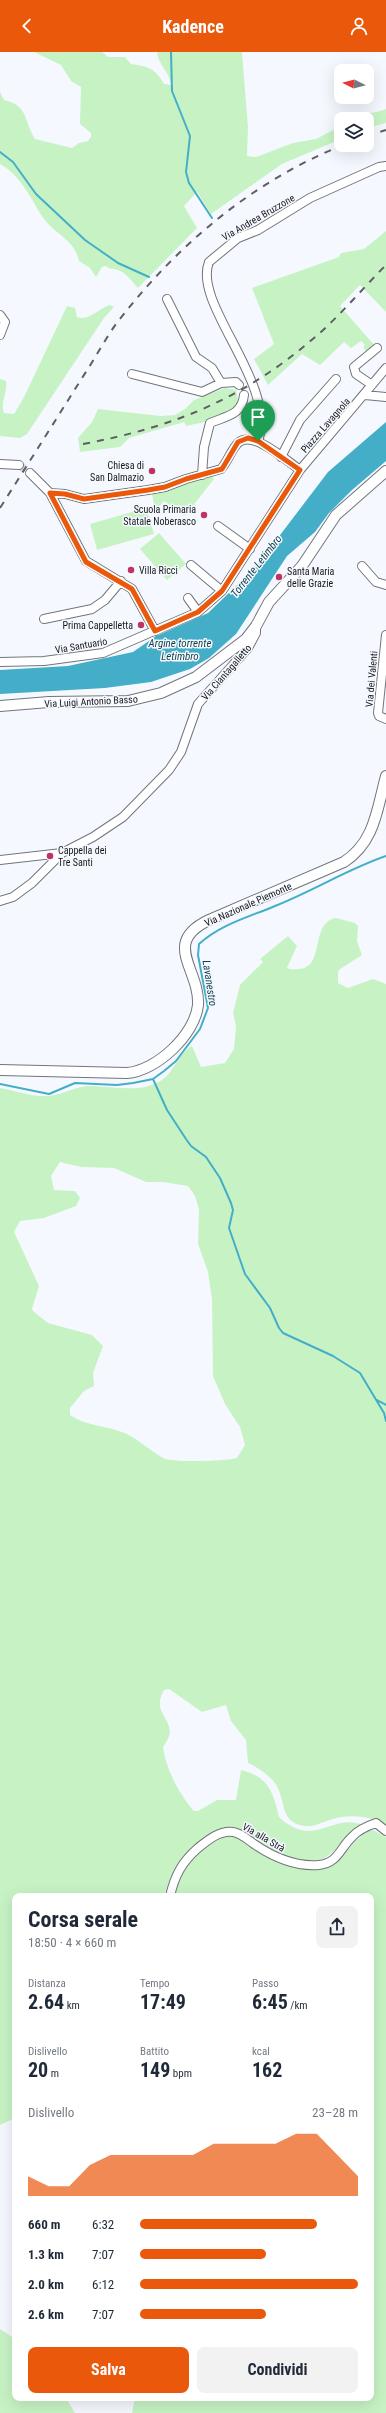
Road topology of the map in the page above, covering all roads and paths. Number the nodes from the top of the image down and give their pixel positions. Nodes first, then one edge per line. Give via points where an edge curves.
1 (386, 166) edge
2 (167, 299) dead end
3 (0, 315) edge
4 (0, 335) edge
5 (377, 348) dead end
6 (386, 368) edge
7 (132, 374) dead end
8 (336, 379) dead end
9 (221, 383) junction
10 (239, 385) dead end
11 (372, 385) junction
12 (244, 395) dead end
13 (365, 395) junction
14 (386, 397) edge
15 (258, 441) junction
16 (281, 457) junction
17 (0, 464) edge
18 (19, 465) tunnel mouth
19 (300, 470) junction
20 (386, 471) edge
21 (30, 473) tunnel mouth
22 (202, 475) junction
23 (50, 493) junction
24 (218, 526) dead end
25 (250, 549) junction
26 (191, 565) dead end
27 (362, 566) dead end
28 (121, 581) junction
29 (386, 585) edge
30 (222, 591) junction
31 (188, 598) dead end
32 (198, 612) junction
33 (44, 619) dead end
34 (256, 626) junction
35 (155, 631) junction
36 (386, 635) edge
37 (0, 662) edge
38 (0, 706) edge
39 (386, 719) edge
40 (386, 776) edge
41 (62, 853) junction
42 (0, 860) edge
43 (0, 901) edge
44 (0, 1070) edge
45 (386, 1831) edge
46 (171, 1893) edge

1 - 15 street, Via Andrea Bruzzone via 310,198 258,230 238,238 209,262 206,279 212,299 245,365 260,413 262,423
2 - 9 street via 196,357 212,368
3 - 4 street via 5,322
5 - 11 street via 354,367 356,374
6 - 11 street, Piazza Lavagnola
7 - 9 street via 202,392
8 - 16 street via 300,420
9 - 10 street via 236,382
11 - 13 street, Piazza Lavagnola
12 - 22 street via 238,411 210,423 204,447
13 - 14 street
13 - 19 street, Piazza Lavagnola
15 - 16 street
15 - 22 street via 248,438 238,442 222,469
16 - 19 street
17 - 18 street
19 - 25 street, Via Santuario
20 - 34 main road, Via Ciantagalletto via 336,515 302,566 269,602
21 - 23 street
22 - 23 street via 165,487 84,499
23 - 28 street via 86,562
24 - 25 street
25 - 30 street, Via Santuario
26 - 30 street
27 - 29 street via 376,582
28 - 33 street via 105,600 92,609
28 - 35 street via 132,589
30 - 32 street, Via Santuario
31 - 32 street
32 - 35 street, Via Santuario
34 - 38 main road, Via Luigi Antonio Basso via 246,639 216,662 180,686 161,693 128,701 49,702
34 - 41 street, Via Ciantagalletto via 256,632 248,648 198,704 181,752 169,770 123,817
35 - 37 street, Via Santuario via 103,653 44,661
36 - 39 street, Via dei Valenti via 378,713
40 - 44 main road, Via Nazionale Piemonte via 365,844 355,854 344,862 203,923 188,934 185,953 198,1005 183,1036 164,1058 146,1069 127,1073
41 - 42 street
41 - 43 street, Via Ciantagalletto via 28,886 13,897
45 - 46 street, Via alla Strà via 376,1823 366,1827 352,1836 341,1852 329,1863 315,1865 288,1862 238,1833 221,1833 202,1845 181,1864

